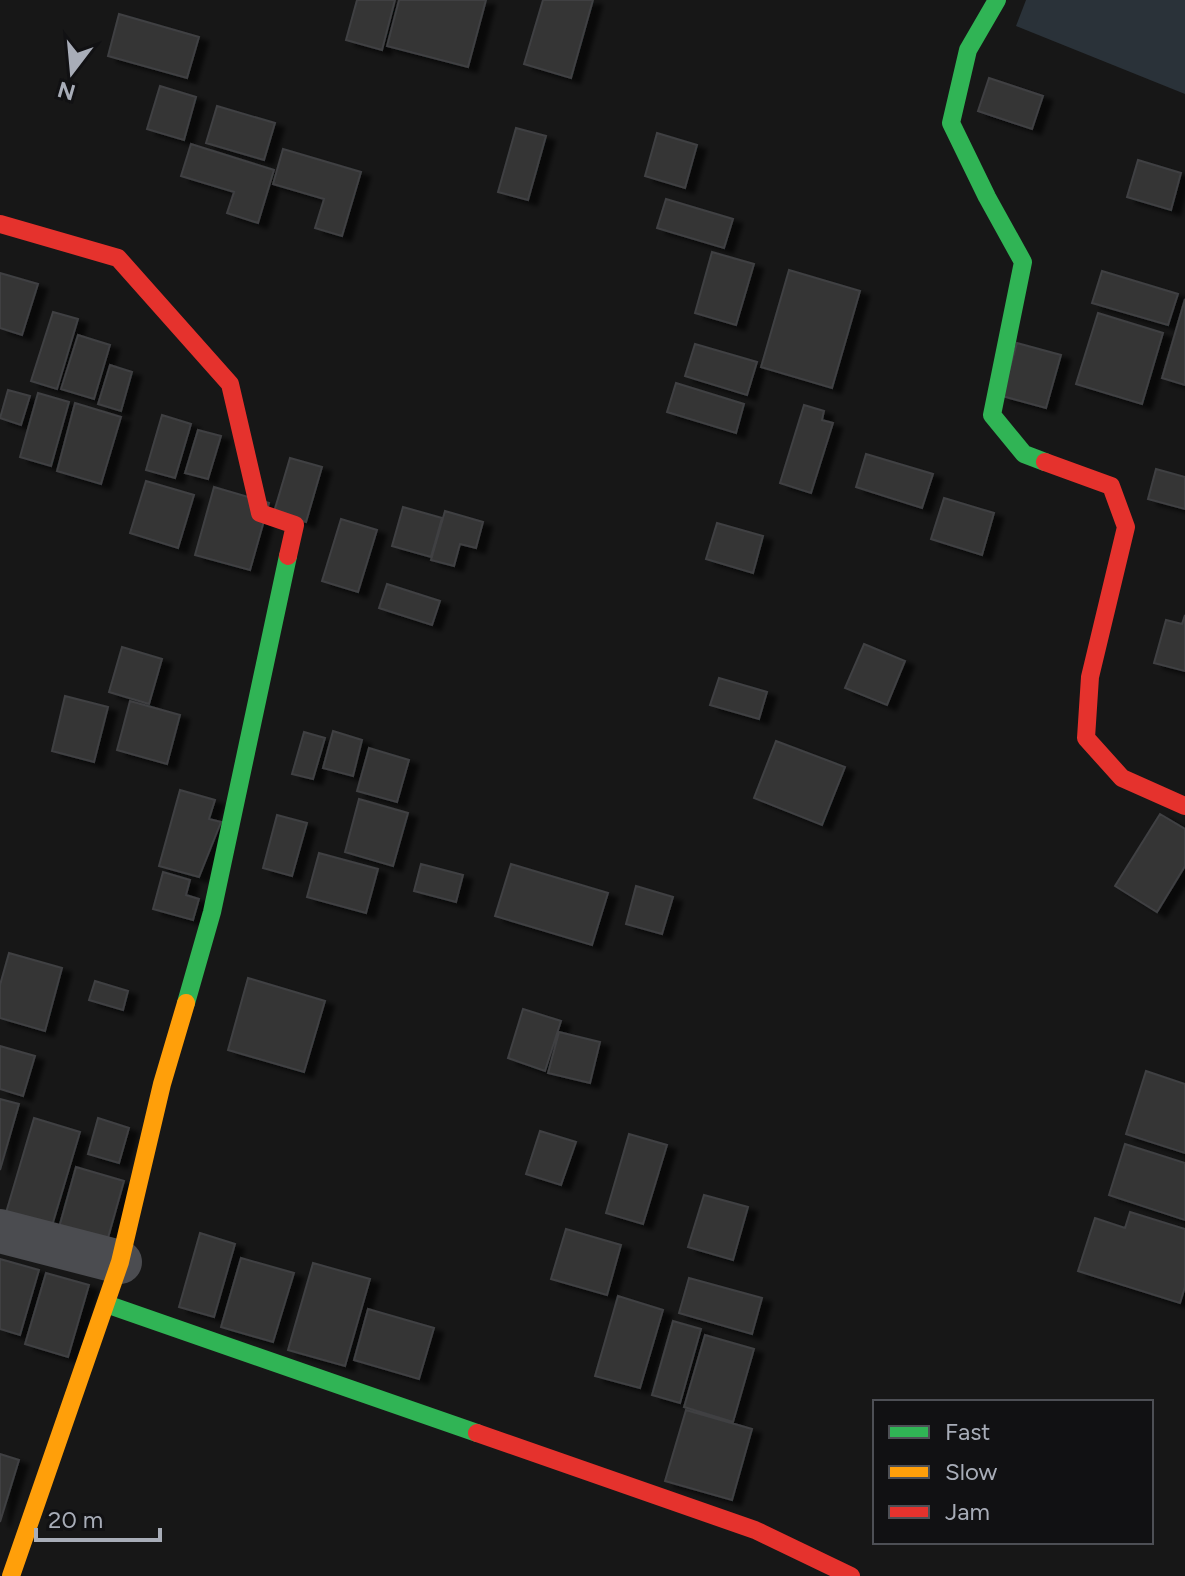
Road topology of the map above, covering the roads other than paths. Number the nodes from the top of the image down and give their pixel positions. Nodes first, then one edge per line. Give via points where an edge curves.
1 (997, 0) edge
2 (0, 224) edge
3 (1185, 806) edge
4 (0, 1231) edge
5 (120, 1262) junction
6 (106, 1304) junction
7 (11, 1576) edge
8 (851, 1576) edge

1 - 3 street via 968,50 951,123 1023,262 992,415 1024,454 1111,486 1126,527 1090,677 1086,738 1122,778
2 - 5 street via 118,258 230,384 260,513 295,525 212,912 162,1084
4 - 5 street
5 - 6 street
6 - 7 street
6 - 8 street via 755,1530

